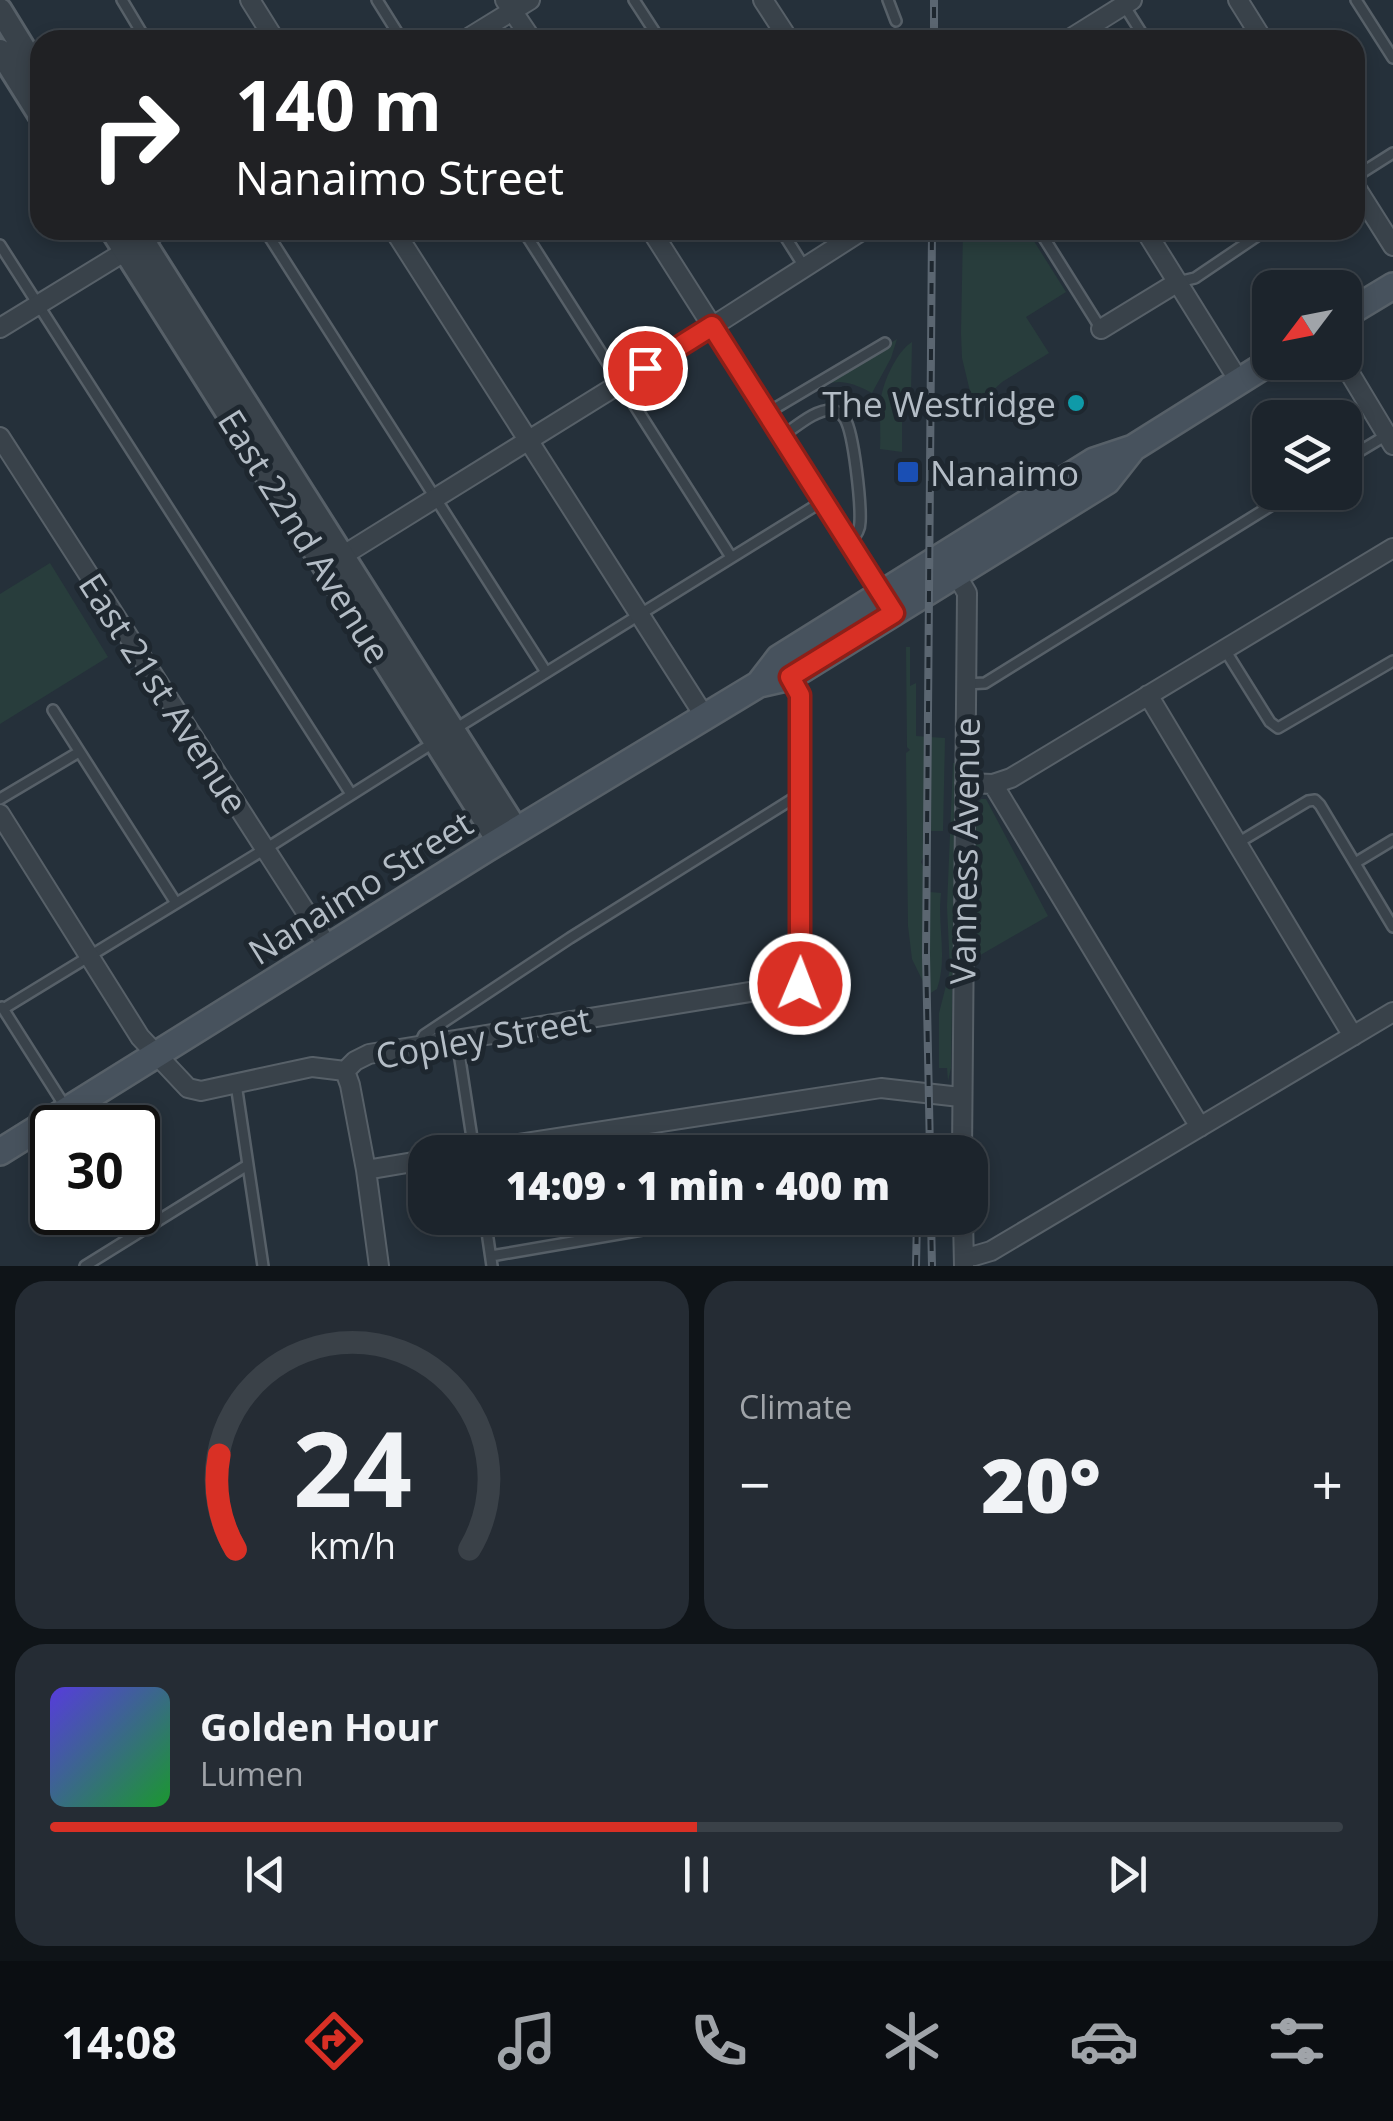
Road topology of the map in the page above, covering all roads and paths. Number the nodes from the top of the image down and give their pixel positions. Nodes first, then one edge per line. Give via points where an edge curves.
1 (122, 0) edge
2 (250, 0) edge
3 (377, 0) edge
4 (530, 0) edge
5 (634, 0) edge
6 (763, 0) edge
7 (888, 0) edge
8 (1238, 0) edge
9 (1356, 0) edge
10 (1126, 2) edge
11 (508, 6) edge
12 (0, 10) edge
13 (896, 22) dead end
14 (140, 30) edge
15 (269, 30) edge
16 (396, 30) edge
17 (477, 30) edge
18 (525, 30) edge
19 (654, 30) edge
20 (782, 30) edge
21 (1083, 30) edge
22 (1141, 30) edge
23 (1258, 30) edge
24 (0, 52) edge
25 (1393, 58) edge
26 (30, 59) edge
27 (30, 99) edge
28 (1393, 153) edge
29 (1365, 170) edge
30 (1365, 202) edge
31 (138, 240) edge
32 (142, 240) edge
33 (271, 240) edge
34 (400, 240) edge
35 (529, 240) edge
36 (658, 240) edge
37 (787, 240) edge
38 (848, 240) edge
39 (1045, 240) edge
40 (1152, 240) edge
41 (1251, 240) edge
42 (0, 245) edge
43 (1393, 246) edge
44 (805, 268) junction
45 (1178, 282) junction
46 (1393, 286) edge
47 (38, 305) junction
48 (1362, 305) edge
49 (712, 326) junction
50 (0, 328) edge
51 (1101, 329) joint
52 (884, 342) dead end
53 (1252, 374) edge
54 (1355, 380) edge
55 (1239, 382) junction
56 (621, 384) junction
57 (768, 413) junction
58 (782, 436) junction
59 (0, 437) edge
60 (1391, 437) edge
61 (526, 441) junction
62 (1362, 452) edge
63 (435, 498) junction
64 (823, 500) junction
65 (1263, 510) edge
66 (850, 543) junction
67 (1393, 548) edge
68 (730, 557) junction
69 (333, 561) junction
70 (951, 565) junction
71 (888, 603) junction
72 (640, 616) junction
73 (1225, 650) junction
74 (1393, 661) edge
75 (546, 672) junction
76 (790, 677) junction
77 (759, 684) junction
78 (966, 684) junction
79 (1148, 695) junction
80 (53, 710) dead end
81 (705, 717) junction
82 (444, 736) junction
83 (79, 752) junction
84 (965, 783) junction
85 (992, 784) junction
86 (351, 794) junction
87 (801, 797) junction
88 (0, 799) edge
89 (0, 814) edge
90 (508, 836) junction
91 (1393, 840) edge
92 (1236, 844) junction
93 (264, 849) junction
94 (1355, 863) junction
95 (176, 902) junction
96 (1393, 927) edge
97 (329, 948) junction
98 (90, 954) junction
99 (830, 978) dead end
100 (800, 984) junction
101 (2, 1006) edge
102 (1393, 1012) edge
103 (1353, 1036) junction
104 (457, 1040) junction
105 (417, 1047) junction
106 (157, 1054) junction
107 (345, 1071) junction
108 (236, 1084) junction
109 (960, 1098) junction
110 (65, 1105) edge
111 (76, 1105) edge
112 (1200, 1127) junction
113 (30, 1133) edge
114 (471, 1135) edge
115 (582, 1135) edge
116 (961, 1135) edge
117 (0, 1152) edge
118 (408, 1163) edge
119 (246, 1166) junction
120 (366, 1170) junction
121 (487, 1235) edge
122 (625, 1235) edge
123 (963, 1235) edge
124 (492, 1261) edge
125 (964, 1261) edge
126 (85, 1266) edge
127 (263, 1266) edge
128 (380, 1266) edge

1 - 14 lane
2 - 15 street
3 - 16 lane
4 - 11 street
5 - 19 lane
6 - 20 street
7 - 13 lane
8 - 23 street
9 - 25 lane
10 - 21 street
10 - 22 lane
11 - 17 street
11 - 18 street
12 - 26 street
24 - 27 street
28 - 29 lane
30 - 43 street
31 - 47 street
32 - 69 street, East 22nd Avenue
33 - 63 lane
34 - 61 street
35 - 56 lane
36 - 49 street
37 - 44 lane
38 - 44 street
39 - 51 lane
40 - 45 street
41 - 45 lane via 1190,281
42 - 47 lane
44 - 49 street
45 - 51 street
45 - 55 street
46 - 48 main road
47 - 50 street
47 - 86 lane
49 - 56 street
49 - 57 street
52 - 57 lane
53 - 55 main road, Nanaimo Street
54 - 60 street
55 - 70 main road, Nanaimo Street via 1133,448 1094,461
56 - 61 street
56 - 68 lane
57 - 58 street
58 - 64 street
58 - 66 lane via 830,410 845,419 861,524
59 - 93 street, East 21st Avenue
60 - 62 lane
61 - 63 street
61 - 72 street
63 - 69 street
63 - 75 lane
64 - 66 street
64 - 68 lane
65 - 78 lane via 984,683
66 - 71 street
67 - 73 street
68 - 72 lane
69 - 82 street, East 22nd Avenue
70 - 71 main road, Nanaimo Street
70 - 78 street, Vanness Avenue via 967,592
71 - 76 main road, Nanaimo Street
71 - 77 main road, Nanaimo Street via 779,658
72 - 75 lane
72 - 81 street
73 - 74 lane via 1278,728
73 - 79 street
75 - 82 lane
76 - 77 main road, Nanaimo Street
76 - 87 street via 800,695
77 - 81 main road, Nanaimo Street
78 - 84 street, Vanness Avenue
79 - 85 street
79 - 92 street
80 - 83 lane
81 - 90 main road, Nanaimo Street
82 - 86 lane
82 - 90 street, East 22nd Avenue
83 - 88 lane
83 - 95 lane
84 - 85 street
84 - 109 street, Vanness Avenue
85 - 112 street
86 - 93 lane
87 - 100 street
87 - 105 lane via 570,938 424,1035
89 - 98 street
90 - 97 main road, Nanaimo Street
91 - 94 lane
92 - 94 lane via 1315,800
92 - 103 street
93 - 95 lane
93 - 97 street, East 21st Avenue
94 - 96 lane
95 - 98 lane
97 - 106 main road, Nanaimo Street
98 - 101 lane
98 - 106 street
99 - 100 street, Copley Street
100 - 104 street, Copley Street
101 - 110 lane
102 - 103 street
103 - 112 street
104 - 105 street, Copley Street
104 - 114 lane
105 - 107 street, Copley Street via 369,1054
106 - 108 street, Copley Street via 194,1090
106 - 111 main road, Nanaimo Street
107 - 108 street, Copley Street via 312,1066
107 - 120 street
108 - 119 lane
109 - 115 street via 881,1088
109 - 116 street, Vanness Avenue
112 - 125 street
113 - 117 main road, Nanaimo Street
118 - 120 street
119 - 126 lane
119 - 127 lane
120 - 128 street
121 - 124 lane
122 - 124 lane
123 - 125 street

